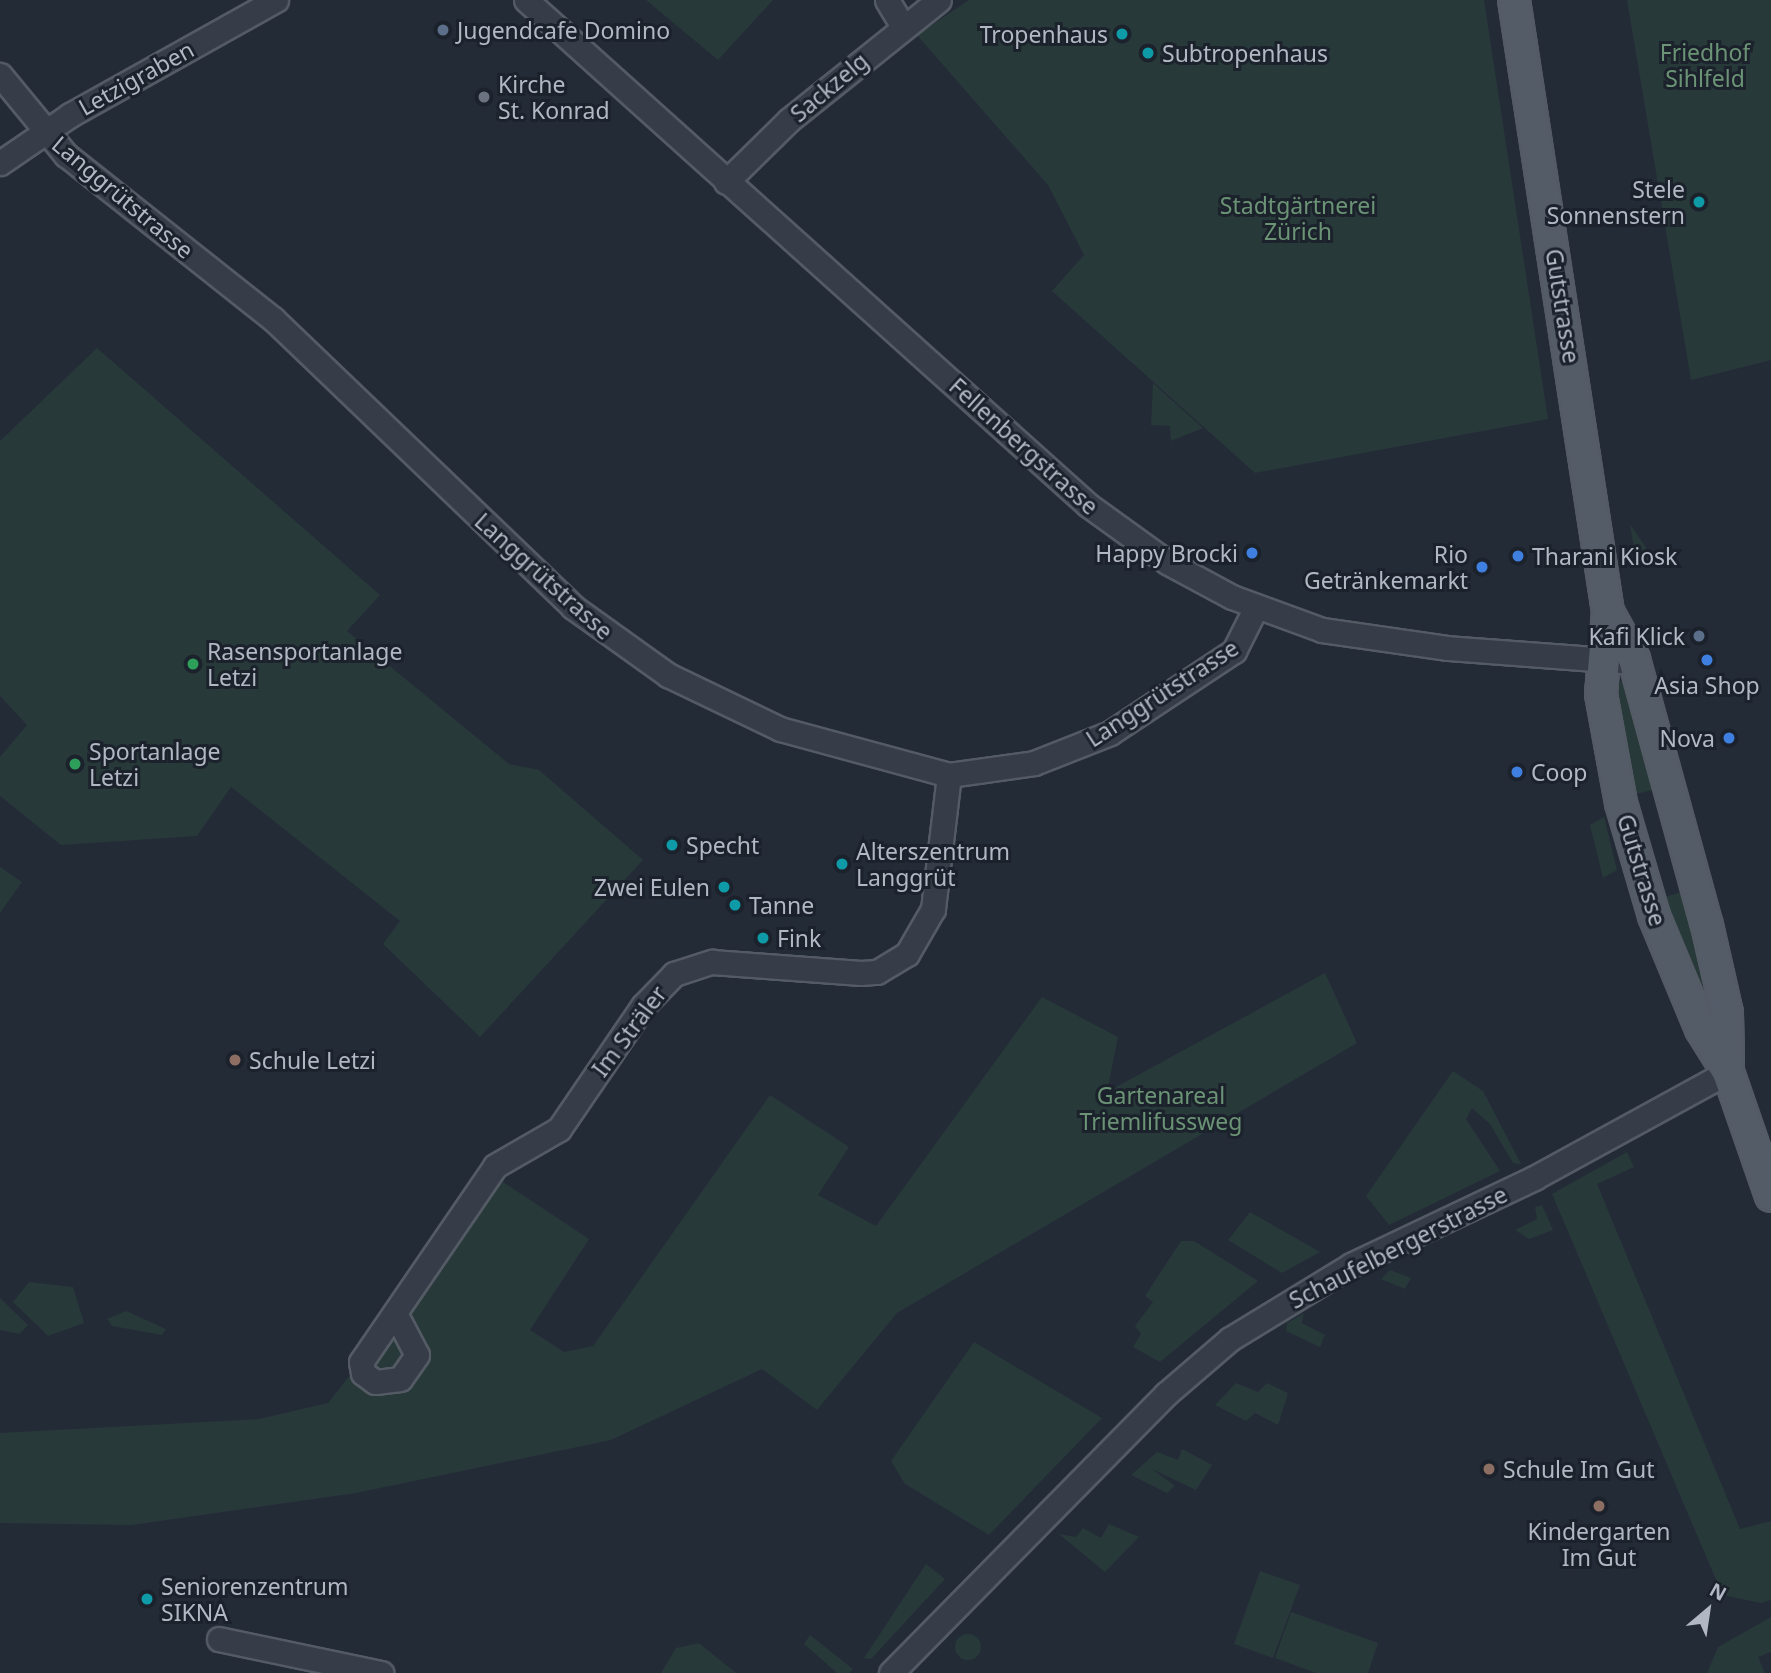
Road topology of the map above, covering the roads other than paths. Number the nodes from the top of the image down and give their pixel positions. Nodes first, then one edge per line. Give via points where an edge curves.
1 (276, 0) edge
2 (526, 0) edge
3 (887, 0) edge
4 (940, 0) edge
5 (1514, 0) edge
6 (903, 27) junction
7 (0, 75) edge
8 (44, 131) junction
9 (0, 163) edge
10 (726, 182) junction
11 (1256, 607) junction
12 (1608, 612) junction
13 (1634, 659) junction
14 (1603, 662) junction
15 (949, 775) junction
16 (1728, 1072) junction
17 (1771, 1196) edge
18 (395, 1313) dead end
19 (219, 1639) dead end
20 (381, 1673) edge
21 (891, 1673) edge

1 - 8 street, Letzigraben
2 - 10 street, Fellenbergstrasse
3 - 6 street
4 - 6 street, Sackzelg
5 - 12 main road, Gutstrasse
6 - 10 street, Sackzelg via 789,120
7 - 8 street, Langgrütstrasse
8 - 9 street, Letzigraben
8 - 15 street, Langgrütstrasse via 273,319 542,579 636,655 780,729
10 - 11 street, Fellenbergstrasse via 1088,505 1167,562
11 - 14 street, Fellenbergstrasse via 1333,631
11 - 15 street, Langgrütstrasse via 1234,651 1110,733 1034,763
12 - 13 main road, Gutstrasse
12 - 14 main road, Gutstrasse
13 - 14 street, Fellenbergstrasse
13 - 16 main road, Gutstrasse via 1727,1013
14 - 16 main road, Gutstrasse via 1606,721 1646,893 1701,1029
15 - 18 street, Im Sträler via 933,909 906,954 877,972 861,974 712,962 674,974 643,1006 559,1129 501,1158
16 - 17 main road, Gutstrasse
16 - 21 street, Schaufelbergerstrasse via 1534,1178 1351,1265 1230,1339 1166,1394
19 - 20 street

